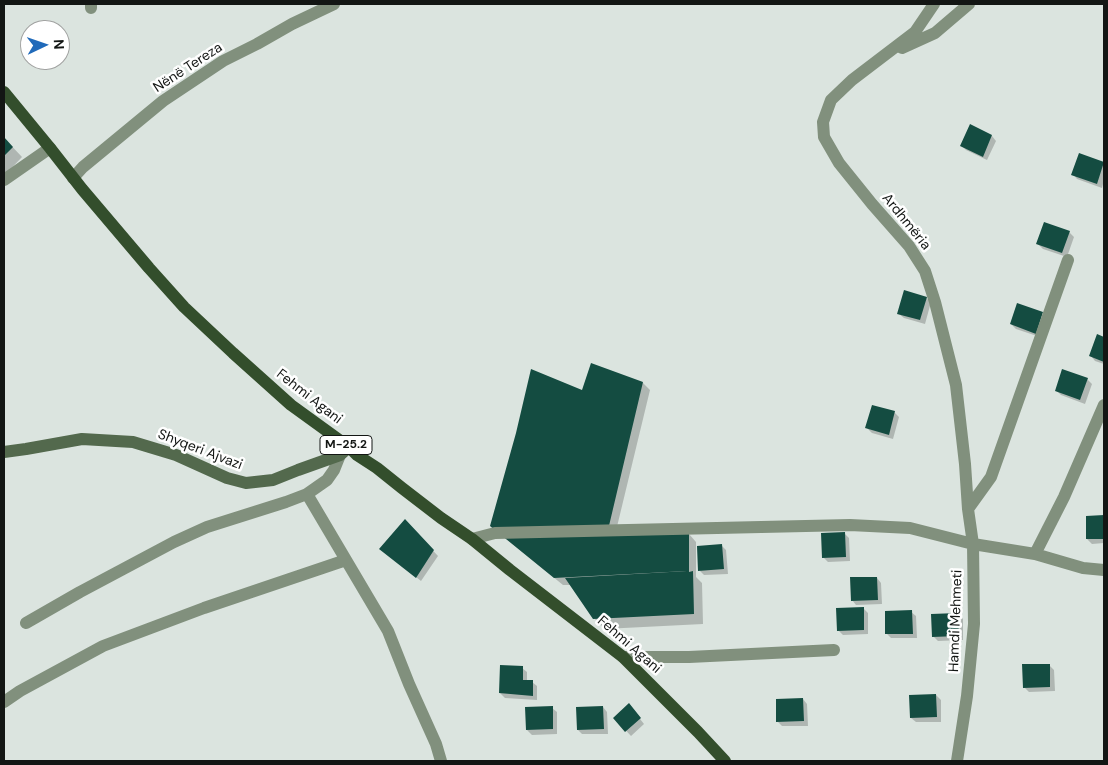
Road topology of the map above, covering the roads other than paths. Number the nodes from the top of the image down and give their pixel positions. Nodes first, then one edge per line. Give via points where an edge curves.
1 (334, 4) edge
2 (934, 4) edge
3 (969, 4) edge
4 (881, 57) junction
5 (4, 92) edge
6 (50, 148) junction
7 (74, 178) junction
8 (4, 180) edge
9 (1068, 260) dead end
10 (1104, 405) edge
11 (345, 451) junction
12 (4, 452) edge
13 (307, 494) junction
14 (968, 508) junction
15 (472, 539) junction
16 (973, 544) junction
17 (1035, 554) junction
18 (346, 560) junction
19 (1104, 570) edge
20 (26, 623) dead end
21 (834, 650) dead end
22 (623, 657) junction
23 (4, 702) edge
24 (441, 761) edge
25 (725, 761) edge
26 (957, 761) edge

1 - 7 street, Nënë Tereza via 223,61 163,101
2 - 4 street, Ardhmëria via 914,32
3 - 4 street via 936,33
4 - 14 street, Ardhmëria via 831,100 823,122 824,137 839,163 909,246 925,271 956,385
5 - 6 main road, Fehmi Agani / M-25.2
6 - 7 main road, Fehmi Agani / M-25.2
6 - 8 street
7 - 11 main road, Fehmi Agani / M-25.2 via 184,307
9 - 14 street via 991,477
10 - 17 street
11 - 12 street, Shyqeri Ajvazi via 273,480 246,484 176,455 133,442 82,439
11 - 13 street via 327,480
11 - 15 main road, Fehmi Agani / M-25.2 via 377,468
13 - 18 street
13 - 20 street via 207,527 174,542
14 - 16 street, Ardhmëria
15 - 16 street via 494,533 850,525 910,528
15 - 22 main road, Fehmi Agani / M-25.2
16 - 17 street
16 - 26 street, Hamdi Mehmeti via 974,624
17 - 19 street via 1082,568
18 - 23 street via 103,646
18 - 24 street via 388,631
21 - 22 street
22 - 25 main road, Fehmi Agani / M-25.2

